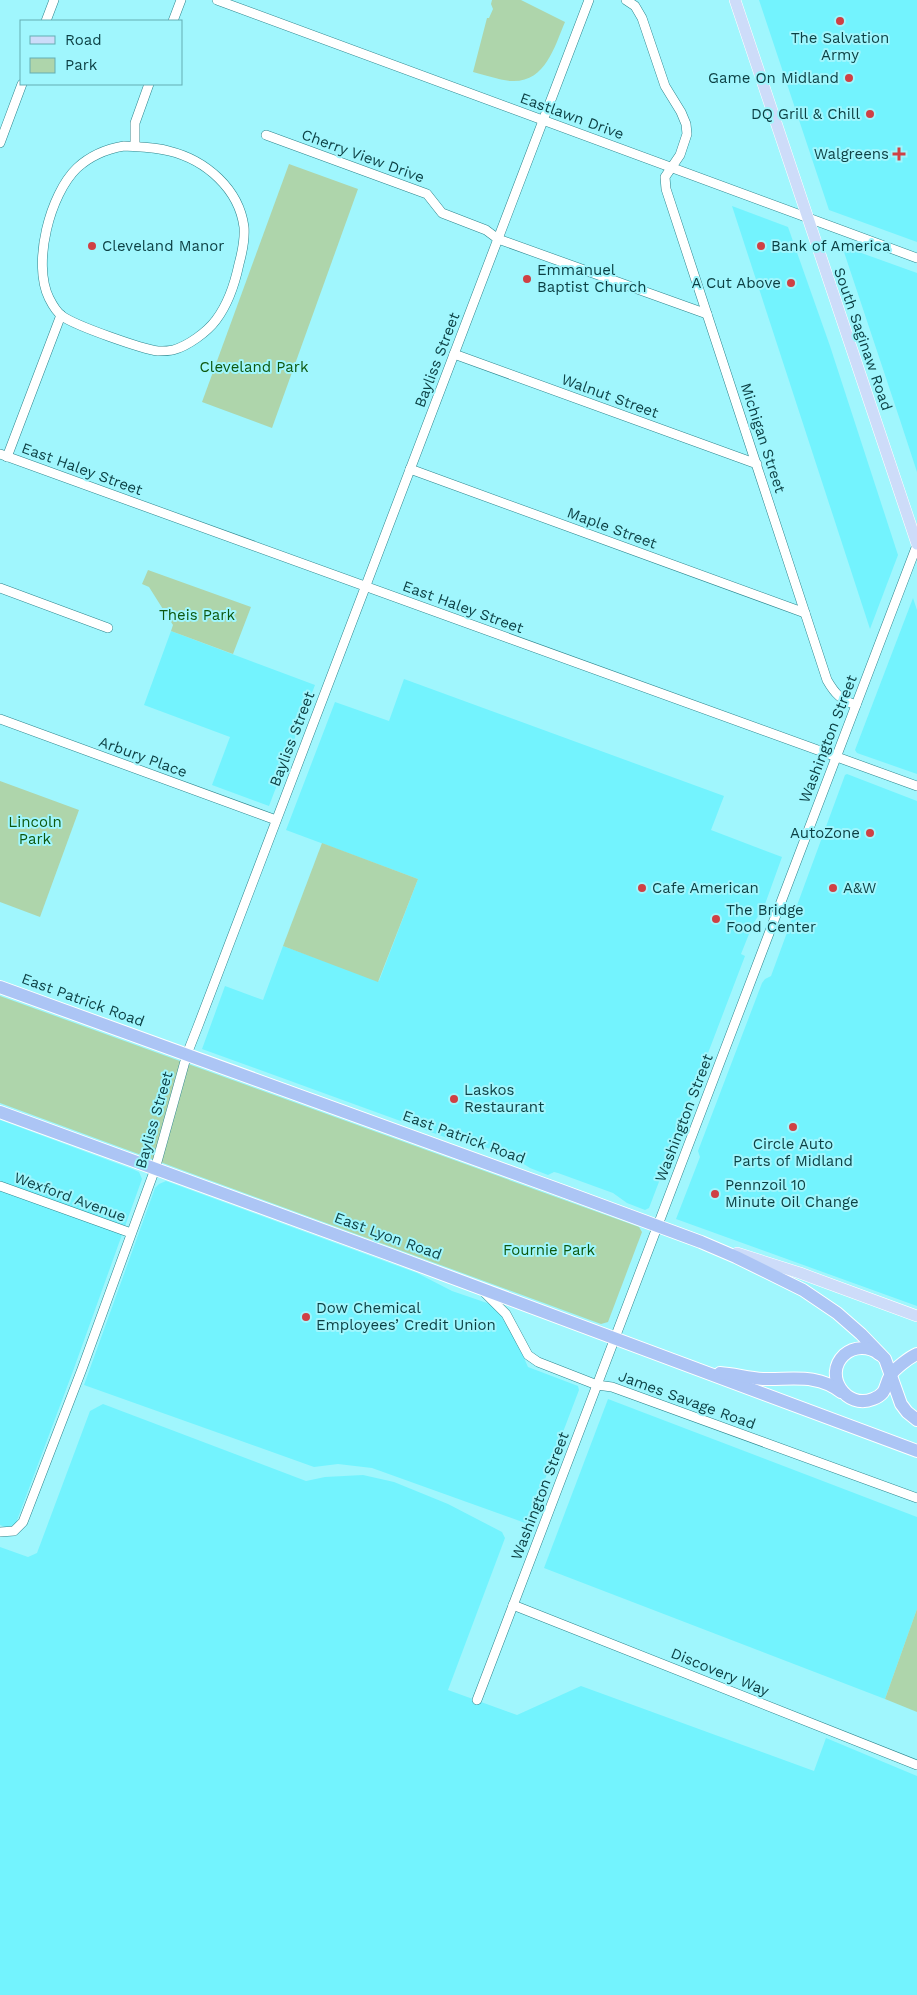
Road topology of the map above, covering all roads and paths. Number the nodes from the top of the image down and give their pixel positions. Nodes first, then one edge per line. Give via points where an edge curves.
1 (54, 0) edge
2 (181, 0) edge
3 (217, 0) edge
4 (589, 0) edge
5 (626, 0) edge
6 (735, 0) edge
7 (46, 20) edge
8 (173, 20) edge
9 (22, 85) edge
10 (149, 85) edge
11 (542, 120) junction
12 (266, 135) dead end
13 (0, 143) edge
14 (135, 146) junction
15 (671, 168) junction
16 (807, 218) junction
17 (498, 239) junction
18 (917, 258) edge
19 (707, 314) junction
20 (61, 315) junction
21 (454, 354) junction
22 (4, 456) edge
23 (757, 464) junction
24 (410, 470) junction
25 (917, 545) edge
26 (365, 586) junction
27 (0, 588) edge
28 (805, 613) junction
29 (108, 628) dead end
30 (856, 705) junction
31 (0, 719) edge
32 (836, 757) junction
33 (917, 786) edge
34 (276, 820) junction
35 (0, 987) edge
36 (187, 1054) junction
37 (0, 1112) edge
38 (155, 1169) junction
39 (0, 1186) edge
40 (658, 1226) junction
41 (131, 1233) junction
42 (701, 1242) junction
43 (480, 1288) junction
44 (917, 1316) edge
45 (615, 1339) junction
46 (917, 1354) edge
47 (885, 1359) junction
48 (702, 1372) junction
49 (890, 1376) junction
50 (597, 1385) junction
51 (844, 1394) junction
52 (917, 1420) edge
53 (917, 1451) edge
54 (917, 1498) edge
55 (0, 1532) edge
56 (513, 1605) junction
57 (477, 1700) dead end
58 (917, 1765) edge

1 - 7 street
2 - 8 street
3 - 11 street, Eastlawn Drive
4 - 11 street, Bayliss Street
5 - 15 street via 635,6 642,18 666,86 686,124 684,146
6 - 16 main road, South Saginaw Road
9 - 13 street
10 - 14 street via 135,123
11 - 15 street, Eastlawn Drive
11 - 17 street, Bayliss Street
12 - 17 street, Cherry View Drive via 427,194 442,212 486,230
14 - 20 street via 106,149 90,157 64,184 45,236 41,262 49,298
14 - 20 street via 169,150 184,156 224,182 234,196 244,228 243,246 229,297 216,321 192,341 174,350 144,348 74,323
15 - 16 street, Eastlawn Drive
15 - 19 street, Michigan Street via 665,178 666,189
16 - 18 street, Eastlawn Drive
16 - 25 main road, South Saginaw Road
17 - 19 street, Cherry View Drive
17 - 21 street, Bayliss Street
19 - 23 street, Michigan Street
20 - 22 street
21 - 23 street, Walnut Street
21 - 24 street, Bayliss Street
22 - 26 street, East Haley Street
23 - 28 street, Michigan Street
24 - 26 street, Bayliss Street
24 - 28 street, Maple Street
25 - 30 street, Washington Street
26 - 32 street, East Haley Street
26 - 34 street, Bayliss Street
27 - 29 street
28 - 30 street, Michigan Street via 830,686 841,700
30 - 32 street, Washington Street
31 - 34 street, Arbury Place
32 - 33 street, East Haley Street
32 - 40 street, Washington Street
34 - 36 street, Bayliss Street
35 - 36 highway, East Patrick Road
36 - 38 street, Bayliss Street
36 - 40 highway, East Patrick Road
37 - 38 highway, East Lyon Road
38 - 41 street, Bayliss Street
38 - 43 highway, East Lyon Road
39 - 41 street, Wexford Avenue
40 - 42 highway, East Patrick Road
40 - 45 street, Washington Street
41 - 55 street, Bayliss Street via 20,1527
42 - 44 main road, East Patrick Road via 800,1273
42 - 47 highway via 811,1295 854,1327
43 - 45 highway, East Lyon Road
43 - 50 street, James Savage Road via 506,1314 528,1355
45 - 48 highway, East Lyon Road
45 - 50 street, Washington Street
46 - 49 highway
47 - 49 highway
47 - 51 highway via 866,1348 845,1354 838,1363 836,1374
48 - 51 highway via 764,1379 818,1380 833,1385
48 - 53 highway, East Lyon Road
49 - 51 highway via 884,1391 870,1400 859,1401
49 - 52 highway via 901,1404
50 - 54 street, James Savage Road via 612,1387
50 - 56 street, Washington Street
56 - 57 street, Washington Street
56 - 58 street, Discovery Way

